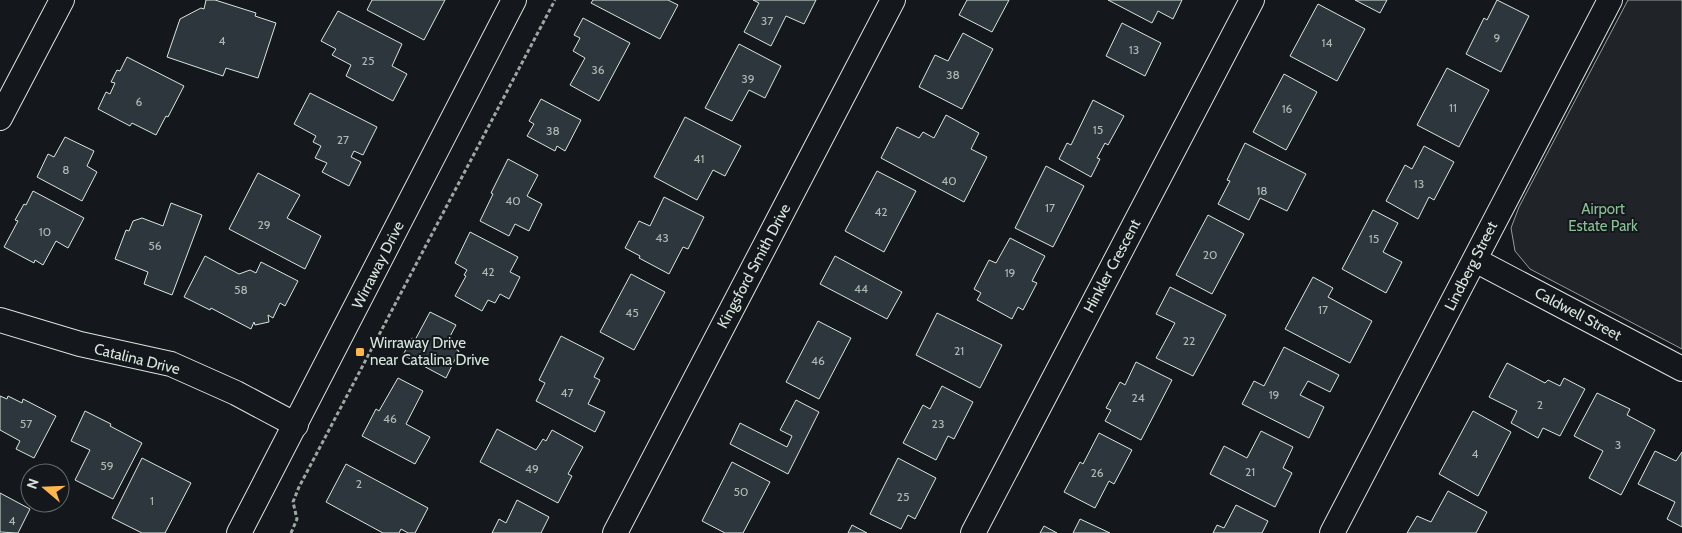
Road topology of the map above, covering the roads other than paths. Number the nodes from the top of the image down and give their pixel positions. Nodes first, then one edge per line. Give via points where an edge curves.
1 (62, 0) edge
2 (514, 0) edge
3 (892, 0) edge
4 (1252, 0) edge
5 (1610, 0) edge
6 (0, 118) edge
7 (1475, 260) junction
8 (0, 320) edge
9 (1682, 369) edge
10 (296, 425) junction
11 (243, 532) edge
12 (615, 533) edge
13 (973, 533) edge
14 (1332, 533) edge

1 - 6 street
2 - 10 street, Wirraway Drive
3 - 12 street, Kingsford Smith Drive
4 - 13 street, Hinkler Crescent
5 - 7 street, Lindberg Street
7 - 9 street, Caldwell Street
7 - 14 street, Lindberg Street
8 - 10 street, Catalina Drive via 80,344 170,364 236,392
10 - 11 street, Wirraway Drive

